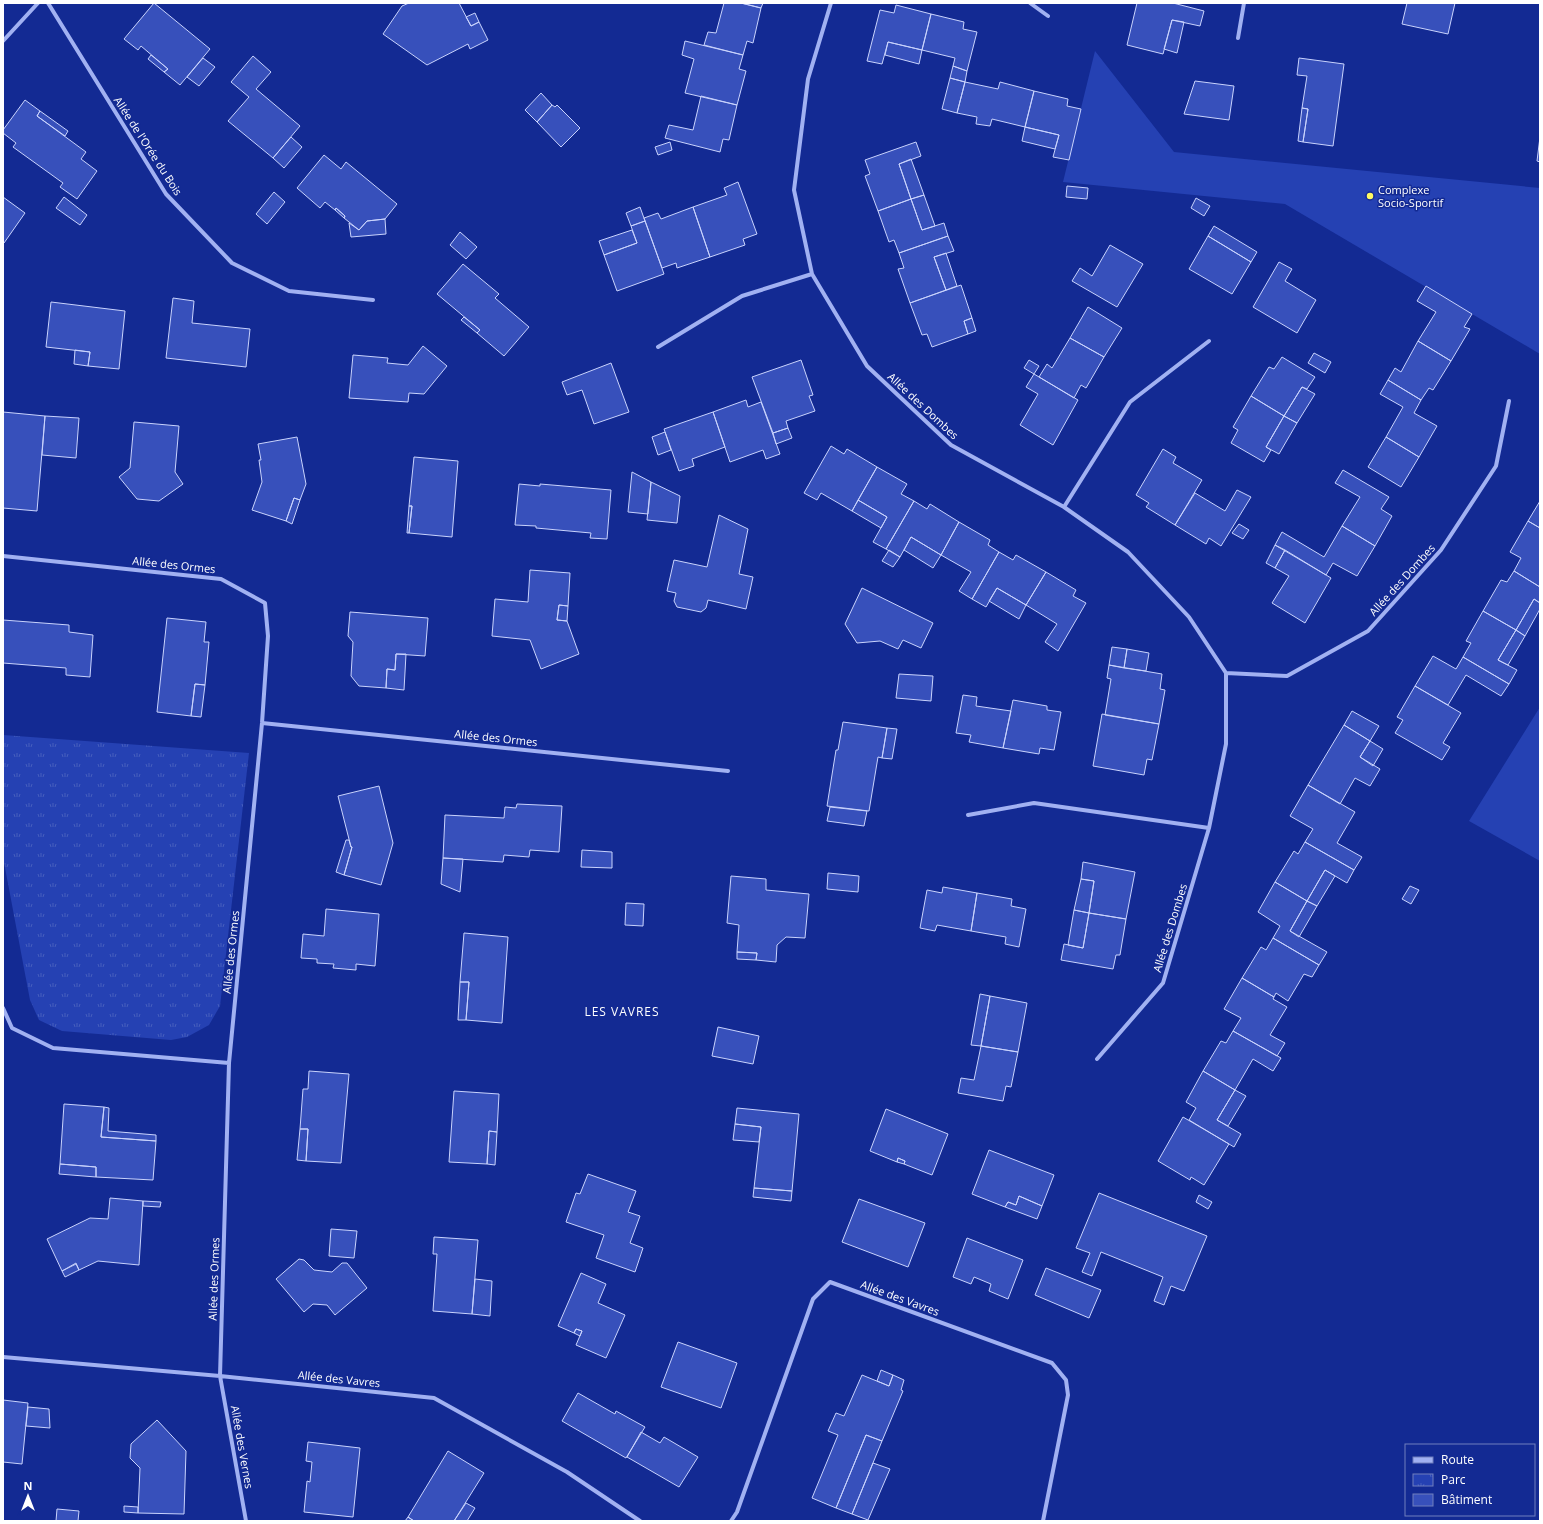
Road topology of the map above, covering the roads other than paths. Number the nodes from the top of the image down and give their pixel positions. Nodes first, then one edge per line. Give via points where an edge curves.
1 (38, 3) edge
2 (48, 3) edge
3 (831, 3) edge
4 (1030, 3) edge
5 (1244, 3) edge
6 (1048, 16) dead end
7 (1238, 38) dead end
8 (3, 41) edge
9 (812, 274) junction
10 (373, 300) dead end
11 (1209, 341) dead end
12 (658, 347) dead end
13 (1509, 401) dead end
14 (1064, 507) junction
15 (3, 556) edge
16 (1226, 673) junction
17 (262, 723) junction
18 (728, 770) dead end
19 (968, 815) dead end
20 (1209, 828) junction
21 (3, 1008) edge
22 (1097, 1059) dead end
23 (229, 1063) junction
24 (3, 1357) edge
25 (220, 1376) junction
26 (246, 1521) edge
27 (640, 1521) edge
28 (731, 1521) edge
29 (1043, 1521) edge

1 - 8 street
2 - 10 street, Allée de l'Orée du Bois via 166,194 232,263 289,291
3 - 9 street, Allée des Dombes via 808,79 794,190
4 - 6 street
5 - 7 street
9 - 12 street via 742,296
9 - 14 street, Allée des Dombes via 867,366 951,445
11 - 14 street via 1130,402
13 - 16 street, Allée des Dombes via 1496,466 1441,550 1368,631 1287,676
14 - 16 street, Allée des Dombes via 1128,552 1189,617
15 - 17 street, Allée des Ormes via 221,578 265,603 268,636
16 - 20 street, Allée des Dombes via 1226,744
17 - 18 street, Allée des Ormes
17 - 23 street, Allée des Ormes
19 - 20 street via 1034,803
20 - 22 street, Allée des Dombes via 1163,983
21 - 23 street via 12,1028 53,1048
23 - 25 street, Allée des Ormes
24 - 25 street, Allée des Vavres
25 - 26 street, Allée des Vernes
25 - 27 street, Allée des Vavres via 434,1398 567,1472
28 - 29 street, Allée des Vavres via 737,1512 814,1299 830,1282 1052,1362 1066,1380 1068,1395

